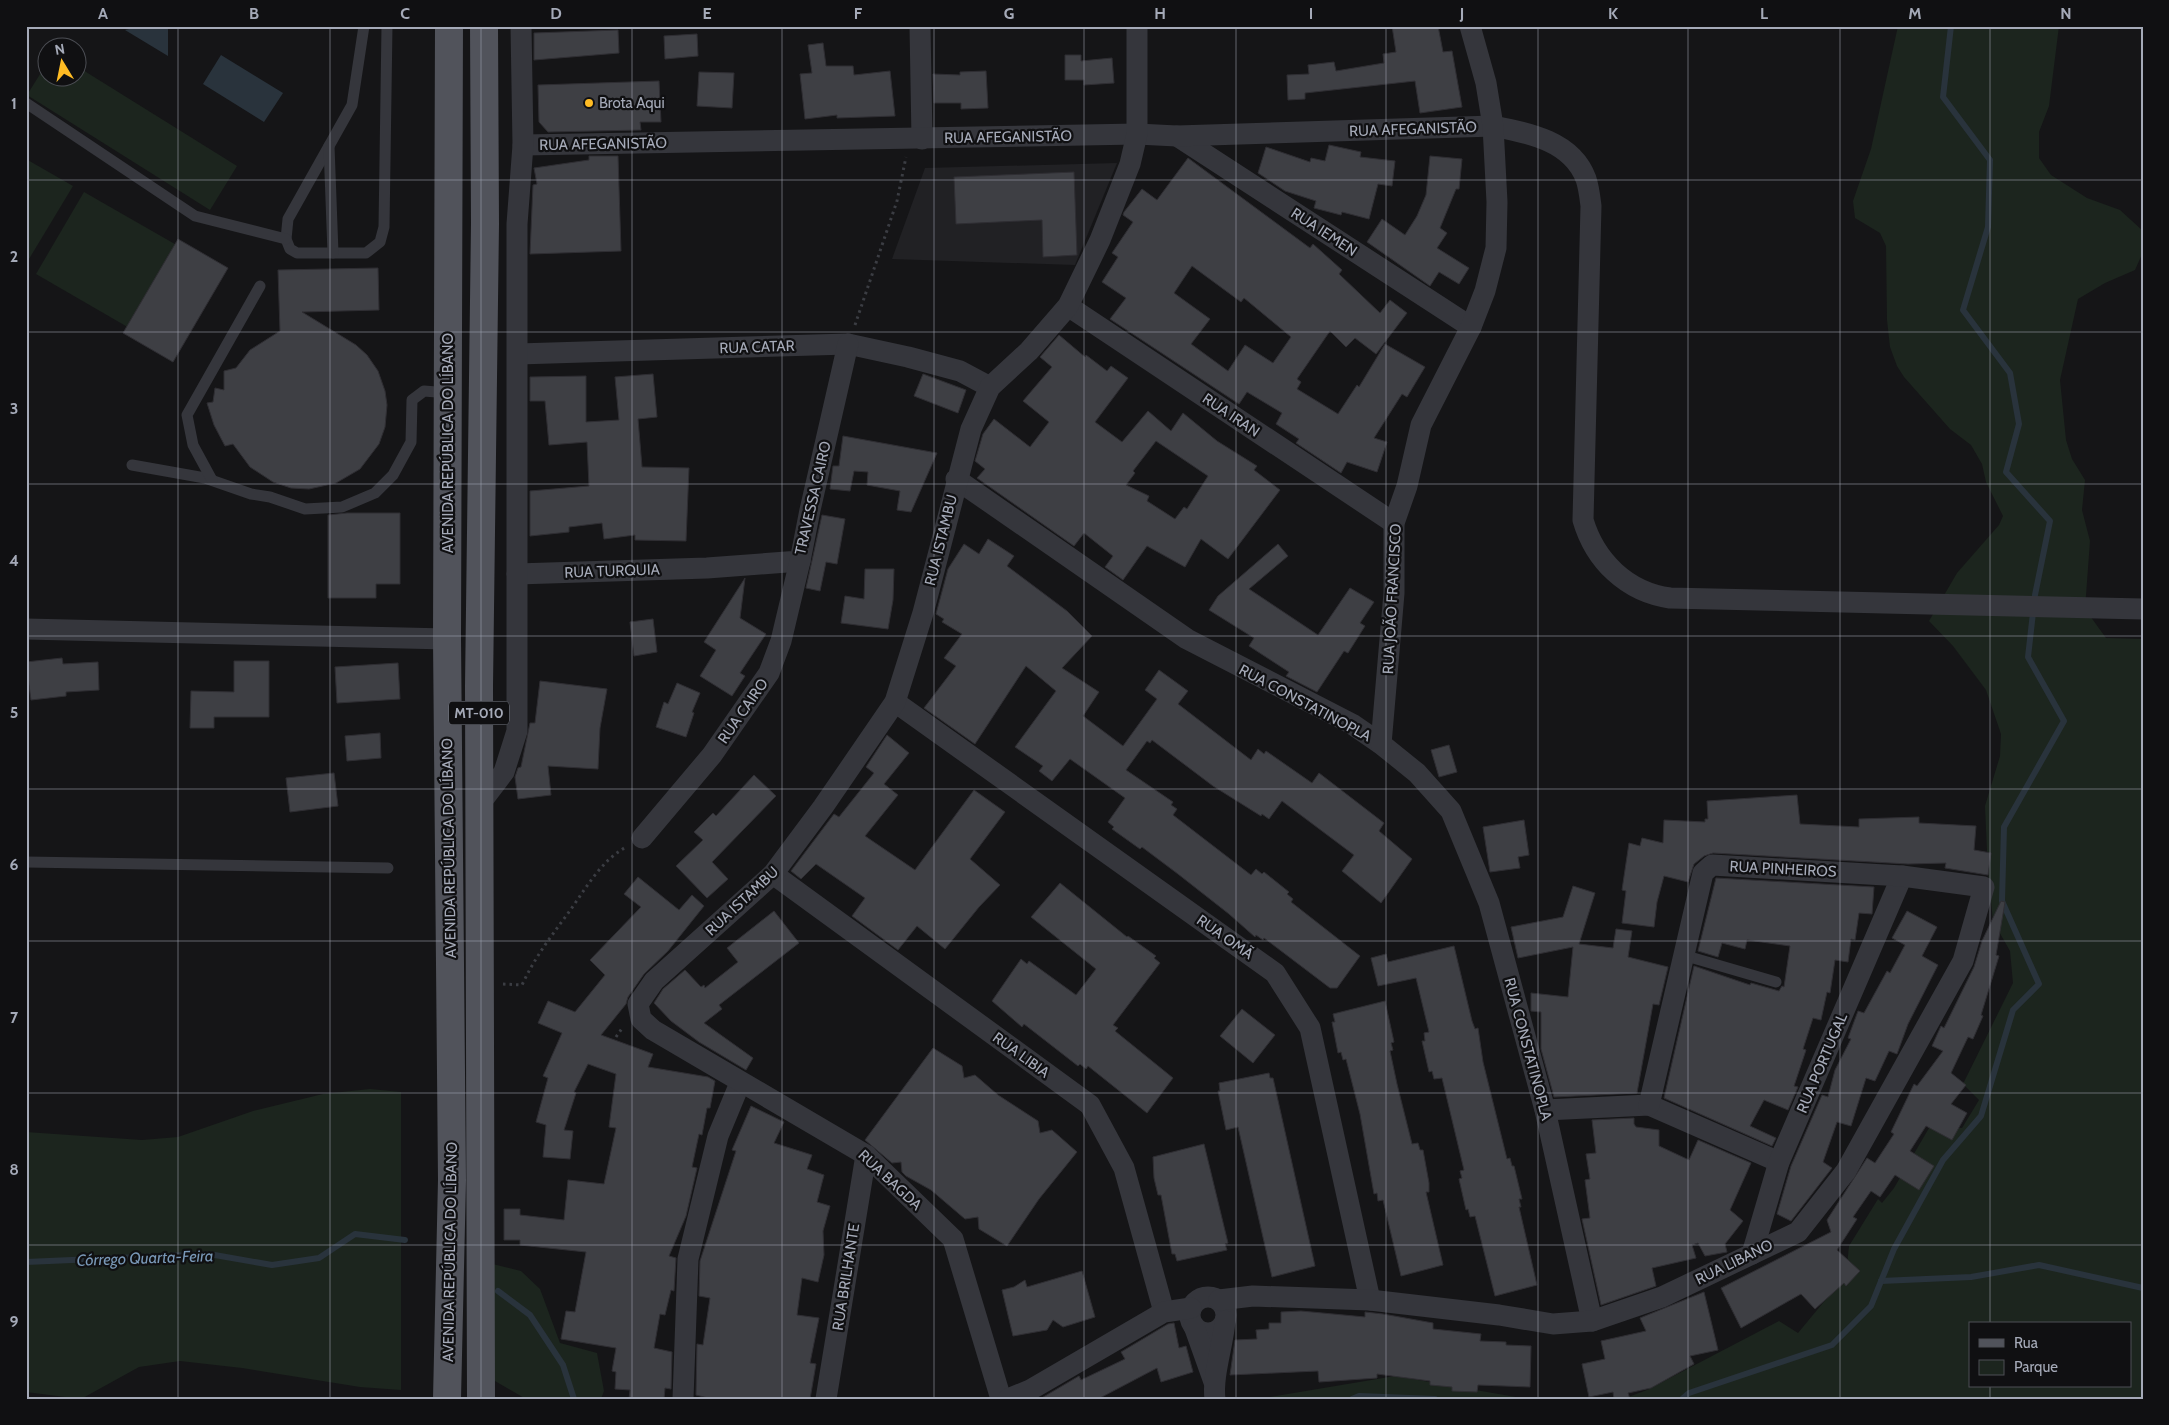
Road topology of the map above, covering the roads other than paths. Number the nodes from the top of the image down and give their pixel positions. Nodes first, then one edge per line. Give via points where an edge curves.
1 (364, 26) edge
2 (387, 26) edge
3 (449, 26) edge
4 (484, 26) edge
5 (521, 26) edge
6 (920, 26) edge
7 (1137, 26) edge
8 (1470, 26) edge
9 (26, 103) edge
10 (1493, 126) junction
11 (1137, 134) junction
12 (1176, 136) junction
13 (916, 139) junction
14 (523, 145) junction
15 (329, 146) junction
16 (485, 224) junction
17 (517, 224) junction
18 (286, 239) junction
19 (333, 253) junction
20 (260, 286) dead end
21 (1068, 306) junction
22 (1471, 327) junction
23 (848, 344) junction
24 (518, 354) junction
25 (990, 387) junction
26 (449, 393) junction
27 (132, 465) dead end
28 (956, 479) junction
29 (212, 480) junction
30 (1394, 523) junction
31 (800, 561) junction
32 (707, 568) joint
33 (517, 574) junction
34 (2143, 609) edge
35 (26, 629) edge
36 (447, 639) junction
37 (895, 702) junction
38 (1381, 744) junction
39 (479, 805) junction
40 (642, 838) road end
41 (26, 862) edge
42 (388, 868) dead end
43 (773, 874) junction
44 (1902, 876) junction
45 (1984, 888) joint
46 (1683, 955) junction
47 (1776, 982) dead end
48 (638, 1004) joint
49 (740, 1083) junction
50 (1649, 1105) junction
51 (1545, 1110) junction
52 (866, 1155) junction
53 (1779, 1162) junction
54 (1752, 1254) junction
55 (1370, 1300) junction
56 (1223, 1311) junction
57 (1164, 1312) junction
58 (1192, 1317) junction
59 (1592, 1322) junction
60 (1214, 1391) edge
61 (447, 1399) edge
62 (481, 1399) edge
63 (683, 1399) edge
64 (826, 1399) edge
65 (1001, 1399) edge
66 (1008, 1399) edge

1 - 15 lane via 352,106
2 - 19 lane via 384,227 380,242 366,253
3 - 26 main road, AVENIDA REPÚBLICA DO LÍBANO / MT-010
4 - 16 main road, AVENIDA REPÚBLICA DO LÍBANO / MT-010
5 - 14 street, AVENIDA REPÚBLICA DO LÍBANO
6 - 13 street
7 - 11 street, RUA ISTAMBU
8 - 10 street, RUA JOÃO FRANCISCO via 1486,82
9 - 18 lane via 195,216
10 - 12 street, RUA AFEGANISTÃO
10 - 22 street, RUA JOÃO FRANCISCO via 1496,248
10 - 34 street, RUA AFEGANISTÃO via 1521,131 1565,149 1587,180 1591,206 1583,520 1597,553 1612,571 1632,586 1654,596 1670,598
11 - 12 street, RUA AFEGANISTÃO
11 - 13 street, RUA AFEGANISTÃO
11 - 21 street, RUA ISTAMBU via 1130,164 1100,240
12 - 22 street, RUA IEMEN
13 - 14 street, RUA AFEGANISTÃO
14 - 17 street, AVENIDA REPÚBLICA DO LÍBANO
15 - 18 lane via 300,193 288,219
15 - 19 lane
16 - 17 street
16 - 39 main road, AVENIDA REPÚBLICA DO LÍBANO / MT-010
17 - 24 street, AVENIDA REPÚBLICA DO LÍBANO
18 - 19 lane via 290,249 297,253
20 - 29 lane via 187,415 193,445
21 - 25 street, RUA ISTAMBU via 1029,351
21 - 30 street, RUA IRAN
22 - 30 street, RUA JOÃO FRANCISCO via 1420,425 1407,486
23 - 24 street, RUA CATAR
23 - 25 street, RUA CATAR via 960,372
23 - 31 street, TRAVESSA CAIRO
24 - 33 street, AVENIDA REPÚBLICA DO LÍBANO
25 - 28 street, RUA ISTAMBU via 971,429
26 - 29 lane via 424,391 412,400 411,442 393,475 375,493 342,508 305,509
26 - 36 main road, AVENIDA REPÚBLICA DO LÍBANO / MT-010
27 - 29 lane
28 - 37 street, RUA ISTAMBU via 923,613
28 - 38 street, RUA CONSTATINOPLA via 1187,639 1352,724
30 - 38 street, RUA JOÃO FRANCISCO via 1394,593
31 - 32 street, TRAVESSA CAIRO
31 - 40 street, RUA CAIRO via 781,641 769,673 712,755
32 - 33 street, RUA TURQUIA
33 - 39 street, AVENIDA REPÚBLICA DO LÍBANO via 516,731 504,772
35 - 36 street
36 - 61 main road, AVENIDA REPÚBLICA DO LÍBANO / MT-010 via 452,1180
37 - 43 street, RUA ISTAMBU
37 - 55 street, RUA OMÃ via 1275,973 1310,1028
38 - 51 street, RUA CONSTATINOPLA via 1417,774 1451,811 1489,903
39 - 62 main road, AVENIDA REPÚBLICA DO LÍBANO / MT-010
41 - 42 lane
43 - 48 street, RUA ISTAMBU via 654,980
43 - 57 street, RUA LIBIA via 1090,1105 1124,1168
44 - 45 street, RUA PINHEIROS
44 - 46 street, RUA PINHEIROS via 1712,865 1703,873
44 - 53 street, RUA PORTUGAL
45 - 54 street, RUA LIBANO via 1963,960 1846,1171 1798,1232
46 - 47 lane
46 - 50 street, RUA PINHEIROS
48 - 49 street, RUA BAGDA via 640,1019 646,1025
49 - 52 street, RUA BAGDA
49 - 63 street via 718,1136 688,1259
50 - 51 street
50 - 53 street
51 - 59 street, RUA CONSTATINOPLA
52 - 64 street, RUA BRILHANTE
52 - 65 street, RUA BAGDA via 953,1239
53 - 54 street, RUA PORTUGAL
54 - 59 street, RUA LIBANO via 1662,1297
55 - 56 street, RUA LIBANO via 1283,1299 1254,1308
55 - 59 street, RUA LIBANO via 1554,1324
56 - 58 street, RUA LIBANO via 1203,1298 1196,1302
56 - 58 street, RUA LIBANO via 1220,1328 1207,1333
56 - 60 street via 1223,1345
57 - 58 street, RUA LIBANO
57 - 66 street via 1030,1390
58 - 60 street

